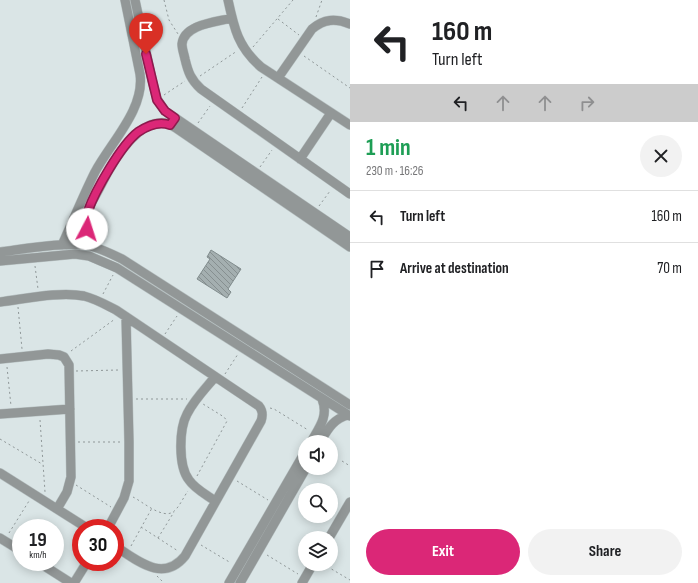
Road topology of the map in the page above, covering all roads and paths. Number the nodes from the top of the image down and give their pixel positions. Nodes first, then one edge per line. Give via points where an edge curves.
1 (124, 0) edge
2 (136, 0) edge
3 (164, 0) edge
4 (228, 0) edge
5 (293, 0) edge
6 (322, 0) edge
7 (232, 18) junction
8 (277, 18) junction
9 (350, 24) edge
10 (312, 29) junction
11 (183, 39) junction
12 (305, 40) junction
13 (245, 50) junction
14 (297, 51) junction
15 (266, 70) junction
16 (278, 78) junction
17 (192, 79) junction
18 (152, 80) junction
19 (141, 82) junction
20 (350, 88) edge
21 (214, 99) junction
22 (157, 100) junction
23 (331, 113) junction
24 (238, 115) junction
25 (172, 122) junction
26 (350, 125) edge
27 (194, 131) junction
28 (116, 138) junction
29 (277, 143) junction
30 (126, 144) junction
31 (300, 159) junction
32 (256, 173) junction
33 (335, 184) junction
34 (350, 194) edge
35 (315, 213) junction
36 (350, 236) edge
37 (62, 246) junction
38 (89, 246) junction
39 (350, 247) edge
40 (0, 252) edge
41 (34, 258) junction
42 (0, 261) edge
43 (117, 268) junction
44 (39, 298) junction
45 (18, 300) junction
46 (99, 301) junction
47 (0, 302) edge
48 (182, 309) junction
49 (123, 316) junction
50 (160, 341) junction
51 (242, 346) junction
52 (23, 357) junction
53 (64, 357) junction
54 (3, 359) edge
55 (127, 370) junction
56 (70, 371) junction
57 (218, 379) junction
58 (322, 399) junction
59 (350, 405) edge
60 (259, 406) junction
61 (70, 409) junction
62 (39, 411) junction
63 (11, 413) junction
64 (0, 414) edge
65 (349, 415) edge
66 (325, 426) junction
67 (310, 435) edge
68 (318, 435) edge
69 (0, 439) edge
70 (71, 442) junction
71 (129, 442) junction
72 (342, 461) dead end
73 (43, 464) junction
74 (350, 466) edge
75 (298, 468) edge
76 (0, 473) edge
77 (300, 475) edge
78 (229, 477) junction
79 (71, 482) junction
80 (192, 484) junction
81 (289, 489) junction
82 (126, 492) junction
83 (33, 494) junction
84 (216, 501) junction
85 (46, 502) junction
86 (350, 502) edge
87 (275, 504) junction
88 (152, 508) junction
89 (57, 509) junction
90 (118, 511) junction
91 (174, 511) junction
92 (73, 519) edge
93 (113, 519) edge
94 (141, 527) junction
95 (332, 531) edge
96 (158, 538) junction
97 (1, 540) edge
98 (194, 541) junction
99 (12, 546) edge
100 (256, 550) junction
101 (126, 553) joint
102 (185, 556) junction
103 (239, 568) junction
104 (53, 571) edge
105 (81, 571) edge
106 (309, 571) edge
107 (335, 571) edge
108 (304, 580) edge
109 (350, 580) edge
110 (72, 583) edge
111 (229, 583) edge
112 (240, 583) edge

1 - 19 street
2 - 18 street
3 - 11 path via 169,20
4 - 7 street
5 - 8 path
6 - 10 path
7 - 11 street via 196,27
7 - 13 street
8 - 12 path
8 - 13 path
9 - 10 street via 326,20
10 - 12 street
11 - 17 street via 188,72
12 - 14 street
13 - 15 street
13 - 17 path
14 - 16 street
14 - 20 path
15 - 16 street
15 - 24 path
16 - 23 street
17 - 21 street
17 - 22 path
18 - 19 street
18 - 22 street
19 - 28 street via 134,110
21 - 24 street
21 - 27 path
22 - 25 street
23 - 26 street
23 - 31 street
24 - 29 street
25 - 27 street
25 - 30 street via 148,127 138,132
25 - 39 street
27 - 32 street
28 - 30 street
28 - 37 street via 95,173
29 - 31 street
29 - 32 path
30 - 38 street via 104,178 88,210
31 - 33 street
32 - 35 street
33 - 34 street
33 - 35 path
35 - 36 street
37 - 38 street
37 - 40 street
38 - 59 street via 122,259
41 - 42 street
41 - 43 street via 75,254 89,256
41 - 44 path
43 - 46 path
43 - 48 street
44 - 45 street
44 - 46 street via 70,294
45 - 47 street
45 - 52 path
46 - 49 street
48 - 50 path
48 - 51 street
49 - 50 street
49 - 53 path
49 - 55 street
50 - 57 street
51 - 57 path
51 - 58 street
52 - 53 street via 48,354
52 - 54 street
53 - 56 street
54 - 63 path
55 - 56 path
55 - 71 street
56 - 61 street
57 - 60 street
57 - 80 street via 191,406 183,426 181,460 184,473
58 - 65 street
58 - 66 street
60 - 67 path via 274,409
60 - 78 street via 262,413 261,421
61 - 62 street
61 - 70 street
62 - 63 street
62 - 73 path
63 - 64 street
65 - 66 street
66 - 68 street
69 - 73 path
70 - 71 path
70 - 79 street
71 - 82 street
72 - 74 path
73 - 85 path
75 - 81 street
76 - 83 street
77 - 81 street
78 - 84 street
78 - 87 path
79 - 89 street
79 - 90 path
80 - 84 street
80 - 91 path
81 - 87 street
81 - 100 street
82 - 88 path
82 - 90 street
83 - 85 street
83 - 97 path
84 - 98 street
85 - 89 street
86 - 95 street
87 - 100 street
88 - 91 path via 163,514
88 - 94 path
89 - 92 street
90 - 93 street
91 - 96 path
94 - 96 path
94 - 101 path
96 - 102 path
97 - 99 street
98 - 102 street
98 - 103 path
100 - 103 street
100 - 108 path
100 - 112 street
101 - 102 street via 158,571 173,568 180,564
103 - 111 street
104 - 110 street
105 - 110 street
106 - 108 street
107 - 109 path

